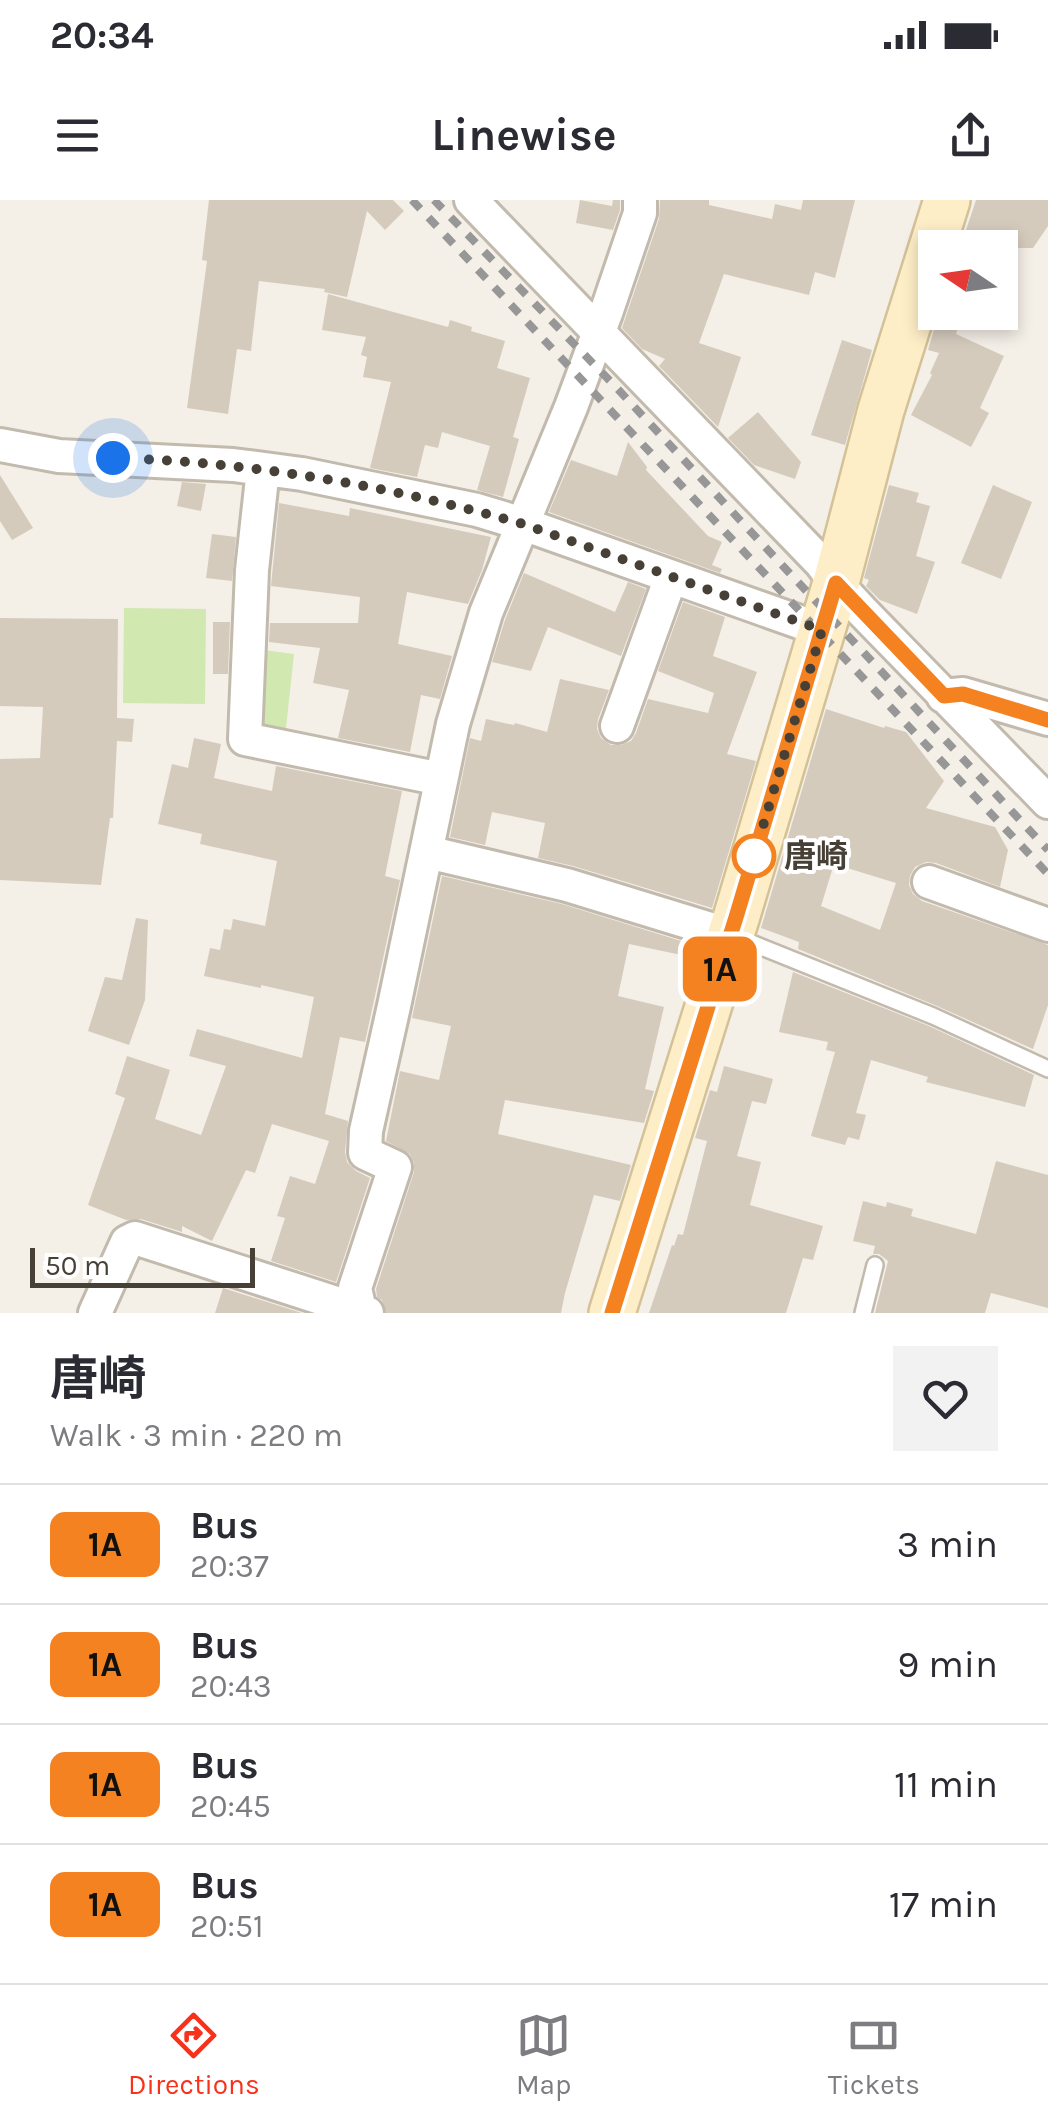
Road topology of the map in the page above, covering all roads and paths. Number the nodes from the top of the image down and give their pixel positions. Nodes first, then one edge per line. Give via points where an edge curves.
1 (470, 200) edge
2 (640, 200) edge
3 (947, 200) edge
4 (599, 333) junction
5 (0, 445) edge
6 (262, 469) junction
7 (523, 524) junction
8 (671, 577) junction
9 (836, 583) junction
10 (822, 630) junction
11 (944, 696) junction
12 (1048, 720) edge
13 (617, 726) dead end
14 (441, 779) junction
15 (1048, 802) edge
16 (426, 852) junction
17 (929, 882) dead end
18 (1048, 925) edge
19 (730, 934) junction
20 (1048, 1069) edge
21 (875, 1266) dead end
22 (364, 1312) edge
23 (95, 1313) edge
24 (612, 1313) edge
25 (863, 1313) edge

1 - 4 street
2 - 4 street
3 - 9 street
4 - 7 street
4 - 9 street
5 - 6 street via 59,456
6 - 7 street
6 - 14 street via 245,738
7 - 8 street
7 - 14 street via 486,613
8 - 10 street
8 - 13 street
9 - 10 street
9 - 11 street
10 - 19 street
11 - 12 street via 963,694
11 - 15 street
14 - 16 street
16 - 19 street
16 - 22 street via 366,1131 365,1153 394,1167 355,1288
17 - 18 street
19 - 20 lane
19 - 24 street
21 - 25 lane
22 - 23 street via 135,1238 127,1242

